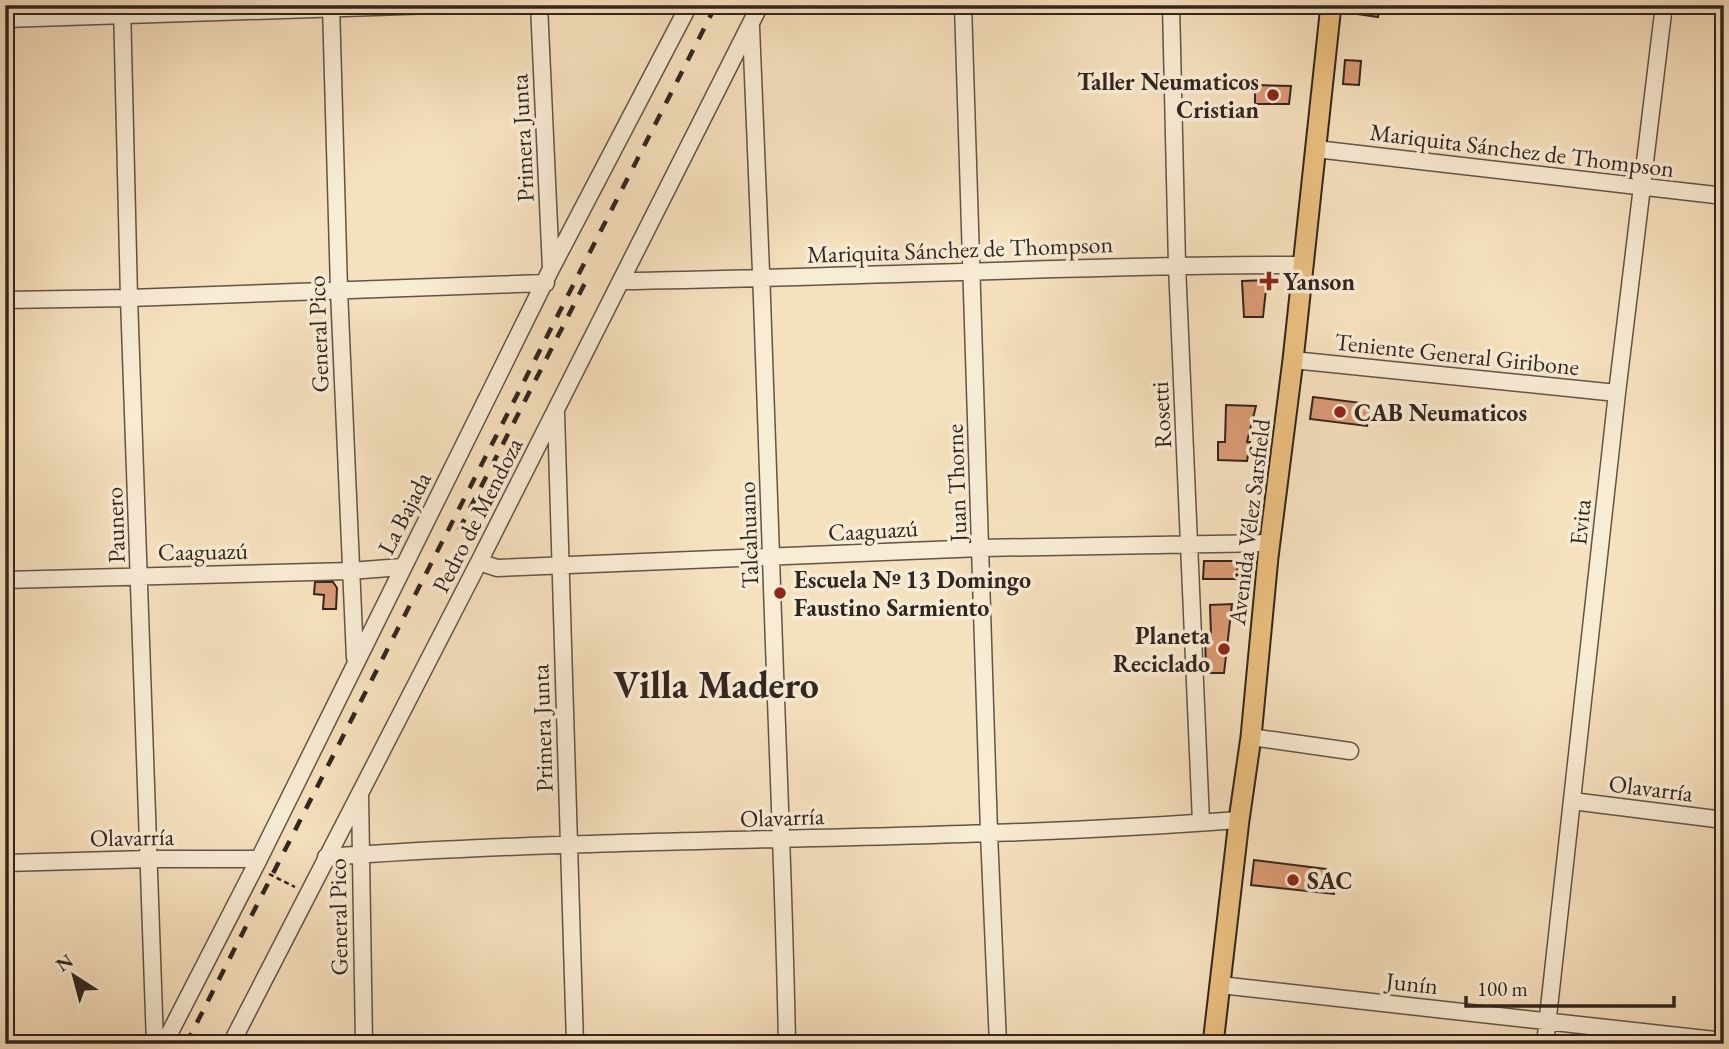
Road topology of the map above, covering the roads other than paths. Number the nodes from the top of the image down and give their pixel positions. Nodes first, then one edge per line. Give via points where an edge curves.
1 (434, 5) edge
2 (539, 5) edge
3 (690, 5) edge
4 (761, 5) edge
5 (962, 5) edge
6 (1171, 5) edge
7 (1331, 5) edge
8 (1664, 5) edge
9 (331, 7) edge
10 (122, 10) edge
11 (5, 19) edge
12 (751, 24) junction
13 (1315, 149) junction
14 (1642, 187) junction
15 (1724, 196) edge
16 (1177, 265) junction
17 (1302, 265) junction
18 (972, 271) junction
19 (548, 276) junction
20 (763, 279) junction
21 (621, 281) junction
22 (339, 290) junction
23 (129, 298) junction
24 (5, 300) edge
25 (1293, 360) junction
26 (1617, 393) junction
27 (556, 411) junction
28 (1270, 543) junction
29 (1190, 545) junction
30 (981, 548) junction
31 (771, 558) junction
32 (479, 562) junction
33 (559, 566) junction
34 (402, 567) junction
35 (350, 571) junction
36 (139, 575) junction
37 (5, 580) edge
38 (356, 660) junction
39 (1251, 737) junction
40 (1350, 751) dead end
41 (360, 790) junction
42 (1572, 801) junction
43 (1238, 820) junction
44 (1724, 820) edge
45 (1201, 822) junction
46 (989, 834) junction
47 (783, 839) junction
48 (569, 845) junction
49 (360, 854) junction
50 (326, 857) junction
51 (149, 859) junction
52 (5, 863) edge
53 (257, 863) junction
54 (1220, 985) junction
55 (1548, 1020) junction
56 (1724, 1041) edge
57 (155, 1044) edge
58 (164, 1044) edge
59 (231, 1044) edge
60 (364, 1044) edge
61 (575, 1044) edge
62 (787, 1044) edge
63 (998, 1044) edge
64 (1213, 1044) edge
65 (1545, 1044) edge

1 - 9 street
2 - 19 street, Primera Junta
3 - 19 street, La Bajada
4 - 12 street, Pedro de Mendoza
5 - 18 street, Juan Thorne
6 - 16 street, Rosetti
7 - 13 main road, Avenida Vélez Sarsfield
8 - 14 street, Evita
9 - 10 street
9 - 22 street, General Pico
10 - 11 street
10 - 23 street, Paunero
12 - 20 street, Talcahuano
12 - 21 street, Pedro de Mendoza
13 - 14 street, Mariquita Sánchez de Thompson
13 - 17 main road, Avenida Vélez Sarsfield
14 - 15 street, Mariquita Sánchez de Thompson
14 - 26 street, Evita
16 - 17 street, Mariquita Sánchez de Thompson
16 - 18 street, Mariquita Sánchez de Thompson
16 - 29 street, Rosetti
17 - 25 main road, Avenida Vélez Sarsfield
18 - 20 street, Mariquita Sánchez de Thompson
18 - 30 street, Juan Thorne
19 - 22 street
19 - 34 street, La Bajada
20 - 21 street, Mariquita Sánchez de Thompson
20 - 31 street, Talcahuano
21 - 27 street, Pedro de Mendoza
22 - 23 street
22 - 35 street, General Pico
23 - 24 street
23 - 36 street, Paunero
25 - 26 street, Teniente General Giribone
25 - 28 main road, Avenida Vélez Sarsfield
26 - 42 street, Evita
27 - 32 street, Pedro de Mendoza
27 - 33 street, Primera Junta
28 - 29 street, Caaguazú
28 - 39 main road, Avenida Vélez Sarsfield
29 - 30 street, Caaguazú
29 - 45 street, Rosetti
30 - 31 street, Caaguazú
30 - 46 street, Juan Thorne
31 - 33 street, Caaguazú
31 - 47 street, Talcahuano
32 - 33 street, Caaguazú via 498,568
32 - 41 street, Pedro de Mendoza
33 - 48 street, Primera Junta
34 - 35 street, Caaguazú
34 - 38 street, La Bajada
35 - 36 street, Caaguazú
35 - 38 street, General Pico
36 - 37 street, Caaguazú
36 - 51 street, Paunero
38 - 53 street, La Bajada
39 - 40 street
39 - 43 main road, Avenida Vélez Sarsfield
41 - 49 street, General Pico
41 - 50 street, Pedro de Mendoza
42 - 44 street, Olavarría
42 - 55 street, Evita
43 - 45 street, Olavarría
43 - 54 main road, Avenida Vélez Sarsfield
45 - 46 street, Olavarría
46 - 47 street, Olavarría
46 - 63 street, Juan Thorne
47 - 48 street, Olavarría
47 - 62 street, Talcahuano
48 - 49 street, Olavarría
48 - 61 street, Primera Junta
49 - 50 street, Olavarría
49 - 60 street, General Pico
50 - 59 street, Pedro de Mendoza
51 - 52 street, Olavarría
51 - 53 street, Olavarría
51 - 57 street, Paunero
53 - 58 street, La Bajada
54 - 55 street, Junín
54 - 64 main road, Avenida Vélez Sarsfield
55 - 56 street, Junín
55 - 65 street, Evita

